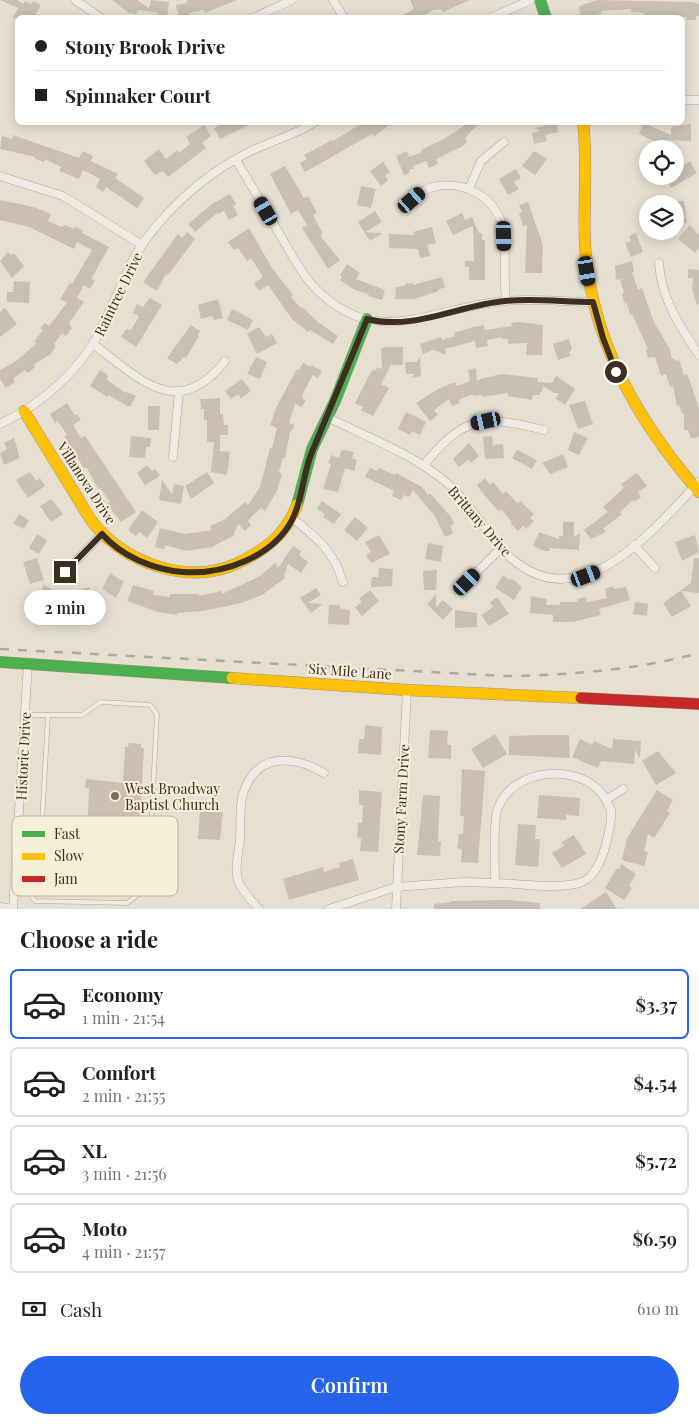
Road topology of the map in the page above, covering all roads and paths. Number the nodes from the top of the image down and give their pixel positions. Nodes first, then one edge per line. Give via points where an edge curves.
1 (75, 0) edge
2 (292, 0) edge
3 (332, 0) edge
4 (530, 0) edge
5 (540, 0) edge
6 (98, 15) edge
7 (260, 15) edge
8 (342, 15) edge
9 (497, 15) edge
10 (545, 15) edge
11 (685, 100) edge
12 (699, 100) edge
13 (309, 125) edge
14 (583, 125) edge
15 (504, 142) dead end
16 (236, 160) junction
17 (0, 176) edge
18 (469, 189) junction
19 (403, 205) dead end
20 (142, 245) junction
21 (659, 263) dead end
22 (506, 300) junction
23 (593, 302) junction
24 (367, 319) junction
25 (696, 343) edge
26 (93, 344) junction
27 (699, 355) edge
28 (225, 361) dead end
29 (179, 391) junction
30 (24, 411) junction
31 (327, 418) junction
32 (0, 424) edge
33 (544, 430) dead end
34 (173, 457) dead end
35 (424, 465) junction
36 (697, 487) edge
37 (292, 518) junction
38 (102, 534) junction
39 (634, 545) junction
40 (501, 548) junction
41 (655, 568) dead end
42 (65, 572) dead end
43 (344, 582) dead end
44 (467, 582) dead end
45 (0, 662) edge
46 (28, 664) junction
47 (407, 690) junction
48 (699, 704) edge
49 (25, 715) junction
50 (48, 715) junction
51 (324, 773) dead end
52 (623, 789) dead end
53 (606, 800) junction
54 (19, 816) edge
55 (42, 816) edge
56 (151, 816) edge
57 (494, 883) junction
58 (396, 887) junction
59 (14, 896) edge
60 (32, 896) edge
61 (137, 896) edge
62 (0, 907) edge
63 (13, 909) edge
64 (259, 909) edge
65 (329, 909) edge
66 (396, 909) edge

1 - 6 street
2 - 7 street
3 - 8 street
4 - 9 street
5 - 10 street
11 - 12 street
13 - 16 street, Raintree Drive
14 - 23 street via 585,247
15 - 18 street via 481,161
16 - 20 street, Raintree Drive via 186,195
16 - 24 street via 309,281 336,305
17 - 20 street via 63,196
18 - 19 street via 449,185 432,187
18 - 22 street via 486,200 501,221
20 - 26 street, Raintree Drive via 121,281
21 - 25 street via 672,312
22 - 23 street
22 - 24 street via 409,322
23 - 36 street via 621,382 657,441
24 - 31 street, Villanova Drive
25 - 27 street
26 - 29 street via 147,385
26 - 30 street, Raintree Drive via 58,386
28 - 29 street via 210,378
29 - 34 street
30 - 32 street, Raintree Drive
30 - 38 street, Villanova Drive
31 - 35 street, Brittany Drive
31 - 37 street, Villanova Drive via 310,455
33 - 35 street via 503,421 474,423 450,436
35 - 40 street, Brittany Drive via 449,484
36 - 39 street, Brittany Drive
37 - 38 street, Villanova Drive via 283,532 258,553 227,568 210,572 175,572 159,568 128,554
37 - 43 street via 325,544
38 - 42 street
39 - 40 street, Brittany Drive via 600,571 572,579 557,579 532,572
39 - 41 street
40 - 44 street
45 - 46 street, Six Mile Lane
46 - 47 street, Six Mile Lane
46 - 49 street, Historic Drive
47 - 48 street, Six Mile Lane
47 - 58 street, Stony Farm Drive
49 - 50 lane
49 - 54 street, Historic Drive
50 - 55 lane
50 - 56 lane via 82,715 101,702 154,707 157,723
51 - 64 street via 306,762 286,759 266,764 254,774 243,794 237,879
52 - 53 street
53 - 57 street via 611,810 608,839 602,858 584,882 568,885
53 - 57 street via 593,784 578,777 558,773 521,782 505,796 497,811
57 - 58 street
58 - 65 street
58 - 66 street, Stony Farm Drive
59 - 63 street, Historic Drive
60 - 61 lane via 35,901 128,904
62 - 63 street

